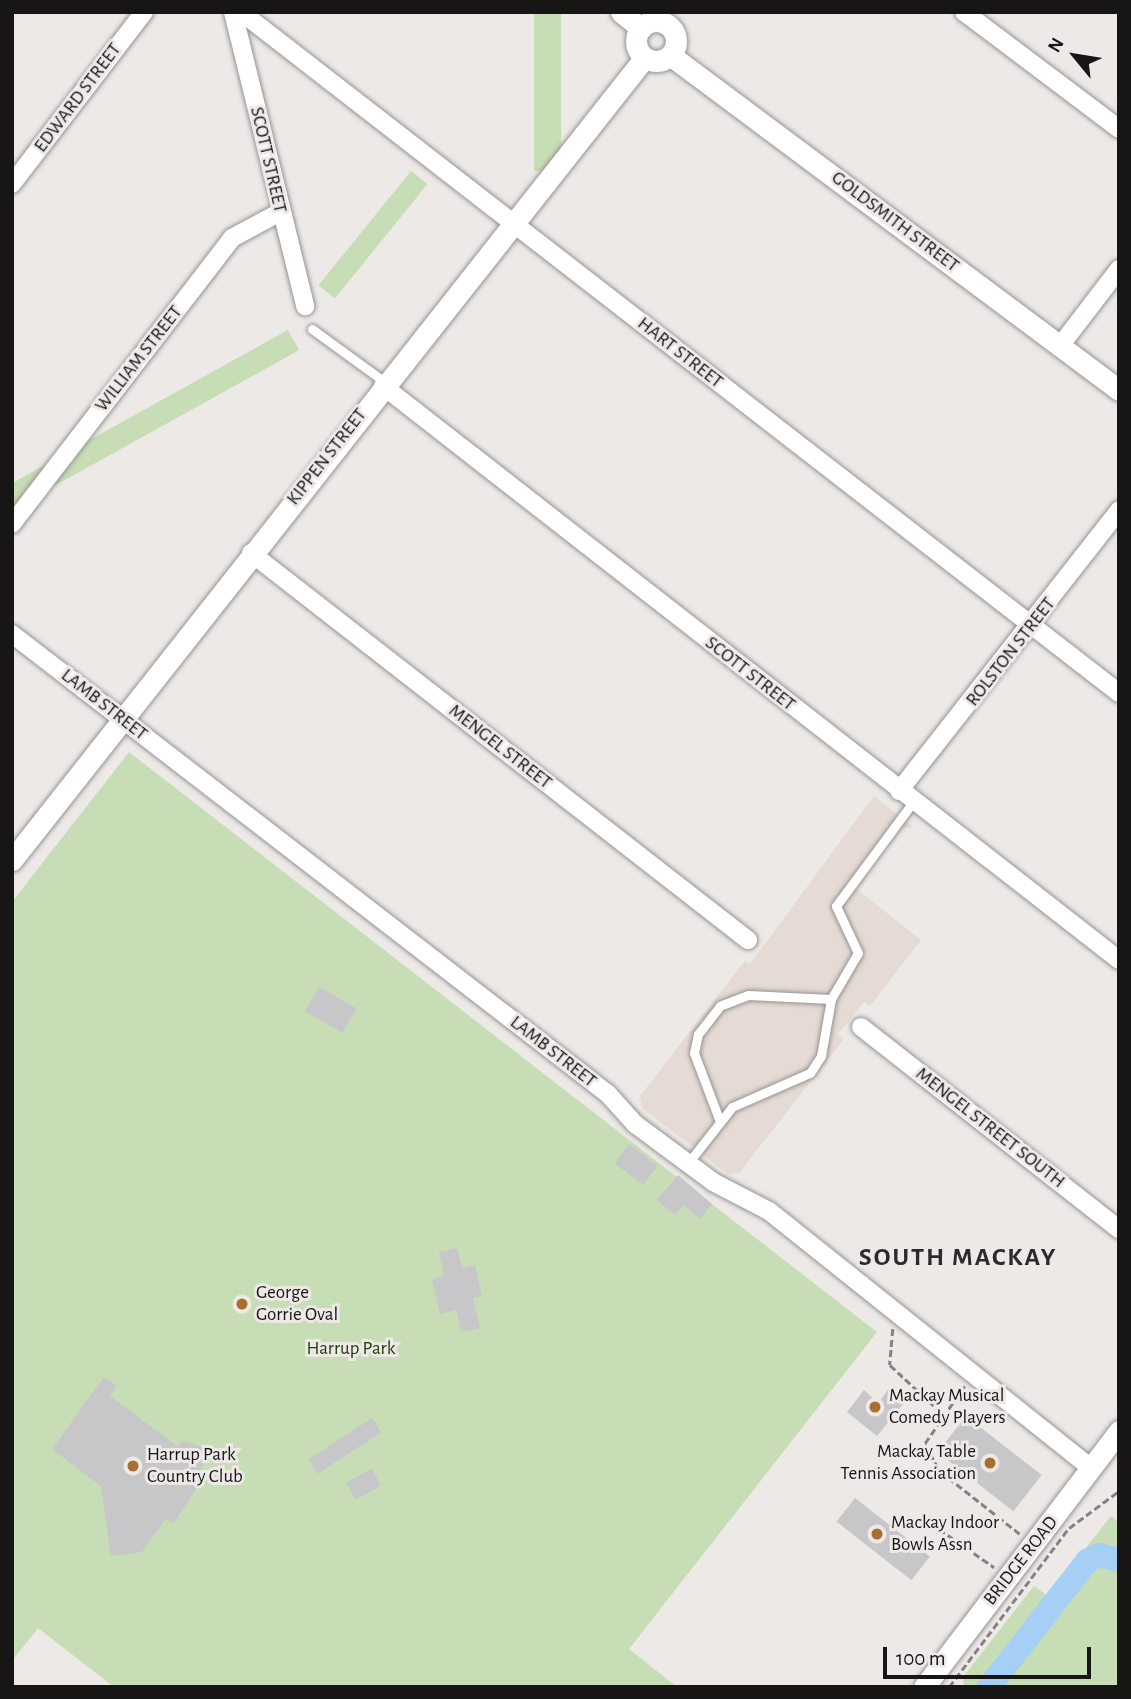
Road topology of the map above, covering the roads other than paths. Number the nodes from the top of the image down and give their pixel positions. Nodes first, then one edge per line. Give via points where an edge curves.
1 (144, 12) edge
2 (233, 12) edge
3 (241, 12) edge
4 (621, 12) edge
5 (964, 12) edge
6 (675, 19) edge
7 (641, 28) junction
8 (670, 55) junction
9 (645, 57) junction
10 (1119, 129) edge
11 (12, 184) edge
12 (280, 212) junction
13 (511, 221) junction
14 (1119, 269) edge
15 (305, 306) dead end
16 (312, 329) dead end
17 (1060, 346) junction
18 (384, 384) junction
19 (1119, 390) edge
20 (1119, 510) edge
21 (12, 524) edge
22 (251, 553) junction
23 (1032, 626) junction
24 (12, 634) edge
25 (1119, 693) edge
26 (122, 719) junction
27 (906, 797) junction
28 (12, 860) edge
29 (748, 940) dead end
30 (1119, 960) edge
31 (831, 999) junction
32 (861, 1027) dead end
33 (719, 1119) junction
34 (688, 1163) junction
35 (1119, 1229) edge
36 (1119, 1431) edge
37 (1119, 1447) edge
38 (1092, 1469) junction
39 (924, 1687) edge

1 - 11 street, EDWARD STREET
2 - 12 street, SCOTT STREET
3 - 13 street, HART STREET
4 - 7 street
5 - 10 street
6 - 7 street
6 - 8 street via 676,43
7 - 9 street via 637,45
8 - 9 street
8 - 17 street, GOLDSMITH STREET
9 - 13 street, KIPPEN STREET
12 - 15 street, SCOTT STREET
12 - 21 street, WILLIAM STREET via 232,238
13 - 18 street, KIPPEN STREET
13 - 23 street, HART STREET
14 - 17 street
16 - 18 lane, SCOTT STREET
17 - 19 street, GOLDSMITH STREET
18 - 22 street, KIPPEN STREET
18 - 27 street, SCOTT STREET
20 - 23 street, ROLSTON STREET
22 - 26 street, KIPPEN STREET
22 - 29 street, MENGEL STREET
23 - 25 street, HART STREET
23 - 27 street, ROLSTON STREET
24 - 26 street, LAMB STREET
26 - 28 street, KIPPEN STREET
26 - 34 street, LAMB STREET via 608,1094
27 - 30 street, SCOTT STREET
27 - 31 lane via 836,906 858,953
31 - 33 lane via 821,1056 810,1073 743,1099
31 - 33 lane via 748,995 720,1006 698,1034 694,1054
32 - 35 street, MENGEL STREET SOUTH
33 - 34 lane
34 - 38 street, LAMB STREET via 769,1212
36 - 38 street, BRIDGE ROAD
37 - 38 street, BRIDGE ROAD
38 - 39 street, BRIDGE ROAD

